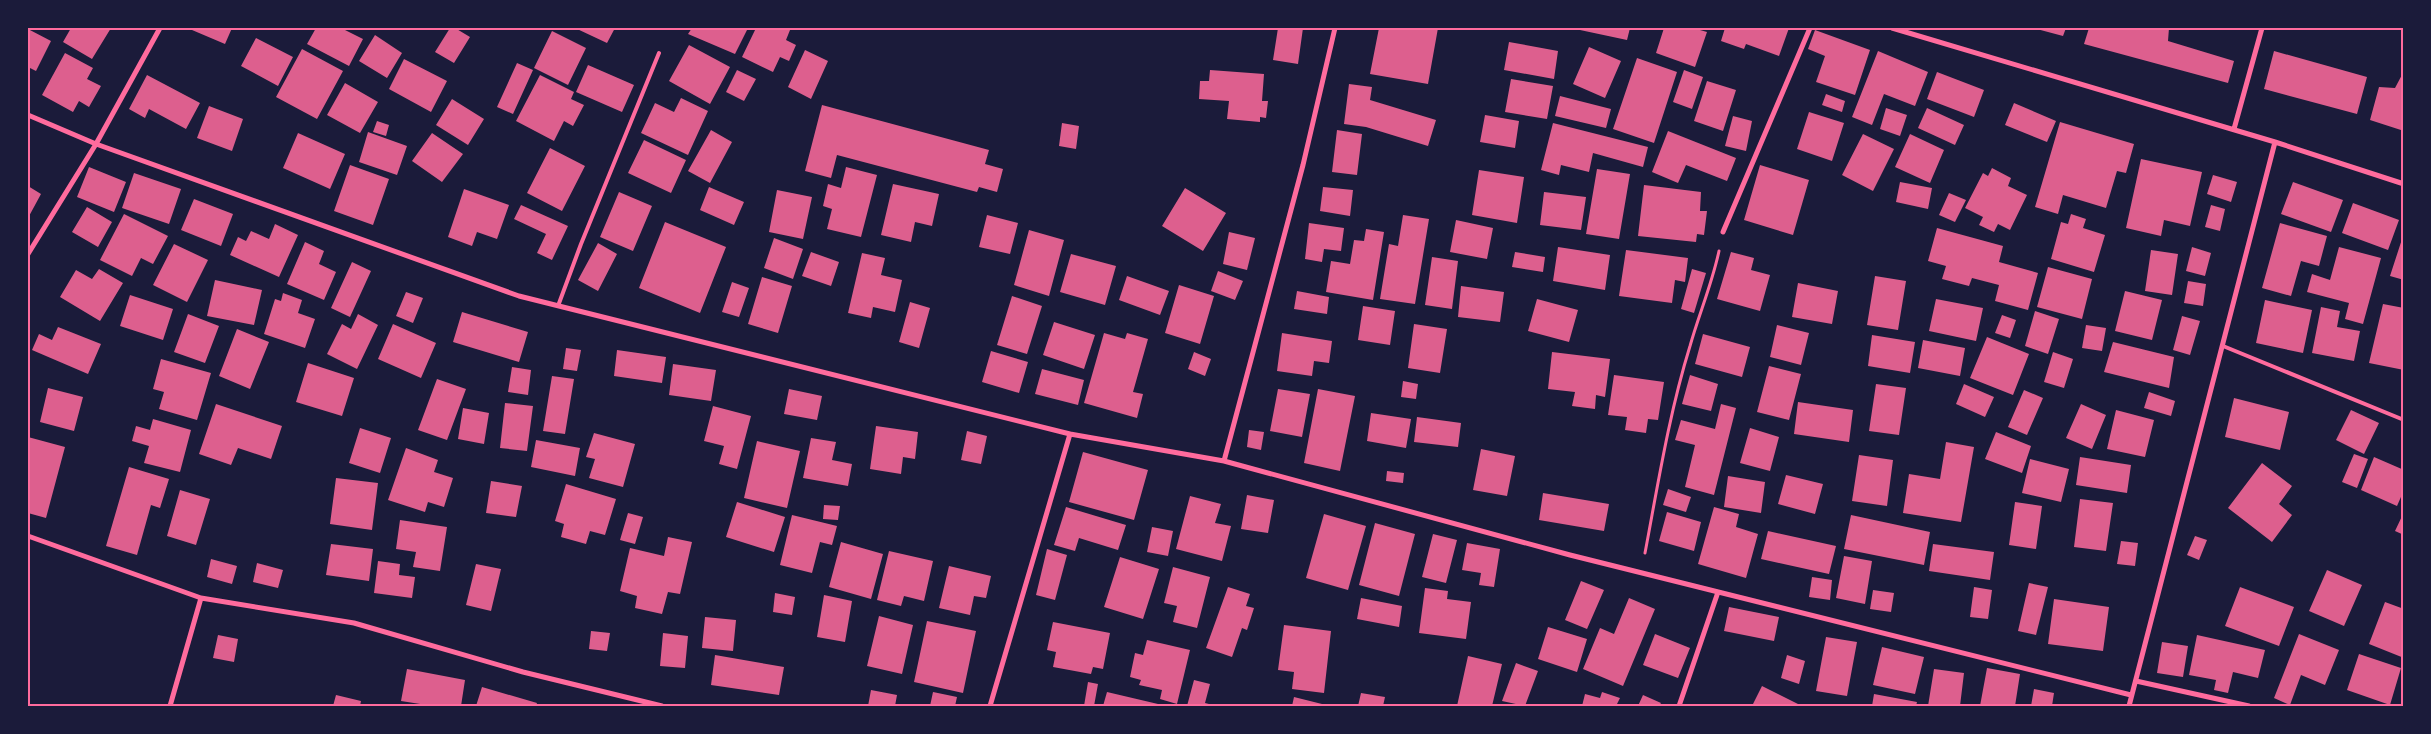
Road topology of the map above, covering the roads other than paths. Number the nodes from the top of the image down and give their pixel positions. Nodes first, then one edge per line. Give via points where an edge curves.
1 (160, 28) edge
2 (1335, 28) edge
3 (1810, 28) edge
4 (1892, 28) edge
5 (2262, 28) edge
6 (659, 54) dead end
7 (28, 115) edge
8 (2234, 129) junction
9 (2275, 142) junction
10 (96, 144) junction
11 (2404, 184) edge
12 (1723, 232) road end
13 (28, 254) edge
14 (558, 306) junction
15 (2223, 346) junction
16 (2404, 420) edge
17 (1070, 434) junction
18 (1224, 461) junction
19 (28, 536) edge
20 (1718, 592) junction
21 (201, 598) junction
22 (2136, 681) junction
23 (2132, 695) junction
24 (170, 706) edge
25 (662, 706) edge
26 (990, 706) edge
27 (1679, 706) edge
28 (2128, 706) edge
29 (2249, 706) edge

1 - 10 street
2 - 18 street via 1303,165
3 - 12 street
4 - 8 street
5 - 8 street
6 - 14 lane
7 - 10 street
8 - 9 street
9 - 11 street
9 - 15 street
10 - 13 street
10 - 14 street via 472,281
14 - 17 street
15 - 16 lane
15 - 22 street
17 - 18 street
17 - 26 street
18 - 20 street
19 - 21 street
20 - 23 street
20 - 27 street
21 - 24 street
21 - 25 street via 354,623 523,672
22 - 23 street
22 - 29 street
23 - 28 street

